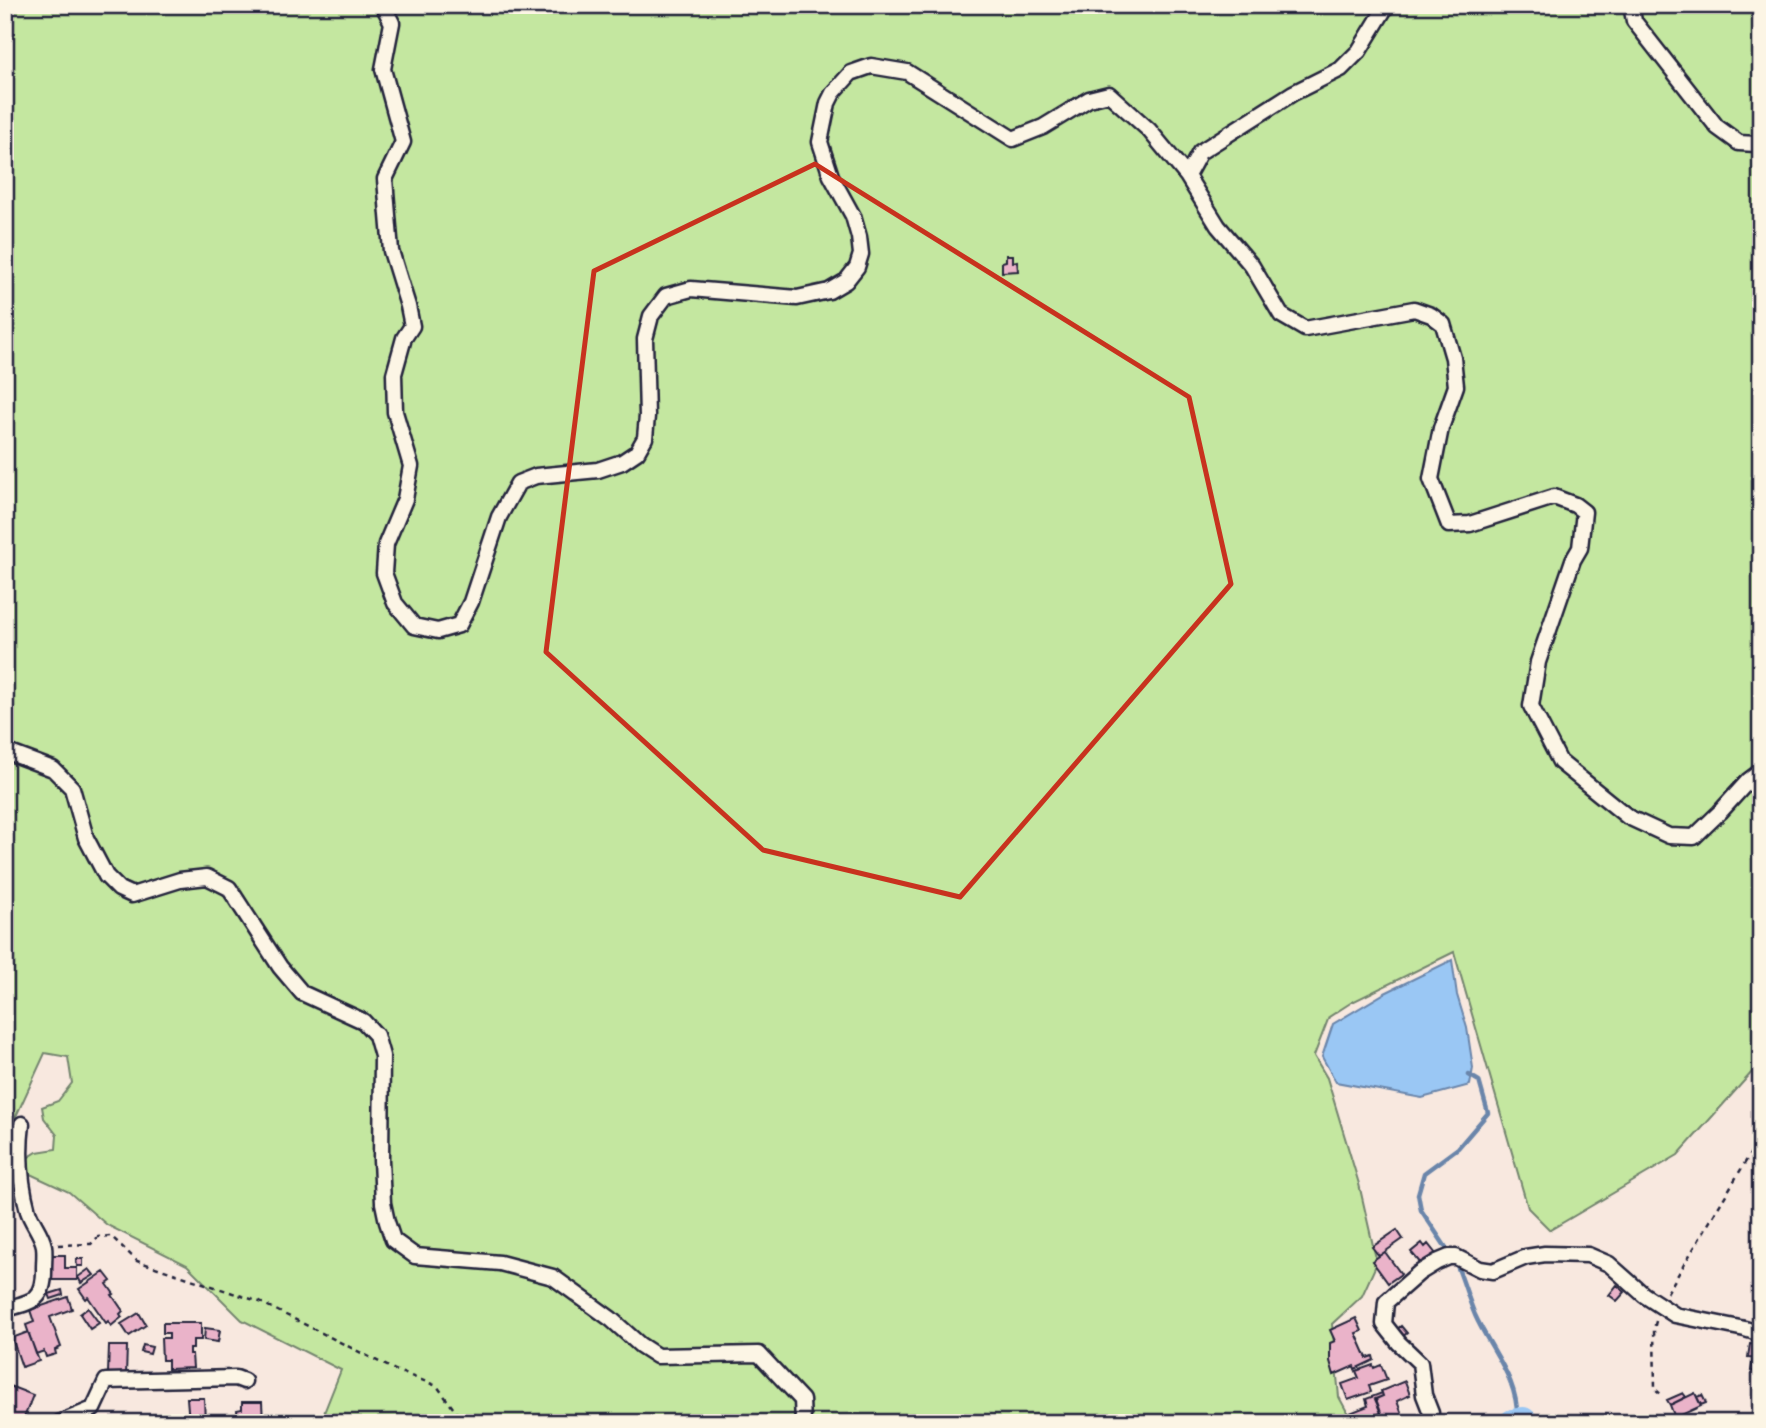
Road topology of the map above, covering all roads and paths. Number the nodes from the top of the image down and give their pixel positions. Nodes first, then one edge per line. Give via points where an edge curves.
1 (383, 5) edge
2 (1387, 5) edge
3 (1631, 5) edge
4 (1761, 140) edge
5 (1186, 176) junction
6 (5, 751) edge
7 (1761, 771) edge
8 (22, 1124) dead end
9 (1761, 1136) edge
10 (44, 1245) junction
11 (1660, 1305) junction
12 (5, 1309) edge
13 (1761, 1334) edge
14 (244, 1381) dead end
15 (1662, 1395) dead end
16 (59, 1423) edge
17 (464, 1423) edge
18 (803, 1423) edge
19 (1431, 1423) edge

1 - 5 street via 392,23 383,69 403,142 385,179 387,211 391,251 412,326 394,374 395,412 411,466 405,499 386,544 384,573 395,603 414,626 438,631 459,625 499,517 518,483 536,476 597,470 636,452 645,438 647,416 645,339 651,316 666,296 691,289 797,298 829,291 846,281 861,254 859,237 820,142 828,103 851,73 872,66 907,72 1013,139 1089,99 1109,94 1149,130
2 - 5 street via 1359,51 1340,69 1199,152
3 - 4 street via 1634,21 1717,127 1739,143
5 - 7 street via 1281,314 1305,329 1414,309 1443,324 1456,386 1431,478 1449,526 1470,524 1554,497 1584,512 1580,548 1538,662 1531,706 1560,762 1628,817 1669,836 1694,837
6 - 18 street via 53,769 72,788 86,838 106,876 119,889 132,895 207,877 229,888 302,993 363,1021 376,1035 382,1056 383,1203 393,1240 415,1256 500,1263 553,1277 657,1356 759,1354 802,1400
8 - 10 street via 19,1171 29,1214
9 - 11 path
10 - 12 street via 44,1284 38,1297
10 - 17 path via 91,1244 98,1237 111,1236 137,1261 260,1302 437,1386
11 - 13 street via 1675,1315
11 - 15 path via 1654,1329 1655,1389
11 - 19 street via 1609,1264 1588,1255 1526,1257 1493,1271 1452,1257 1437,1262 1387,1302 1384,1324 1420,1363
14 - 16 street via 106,1381 93,1409

